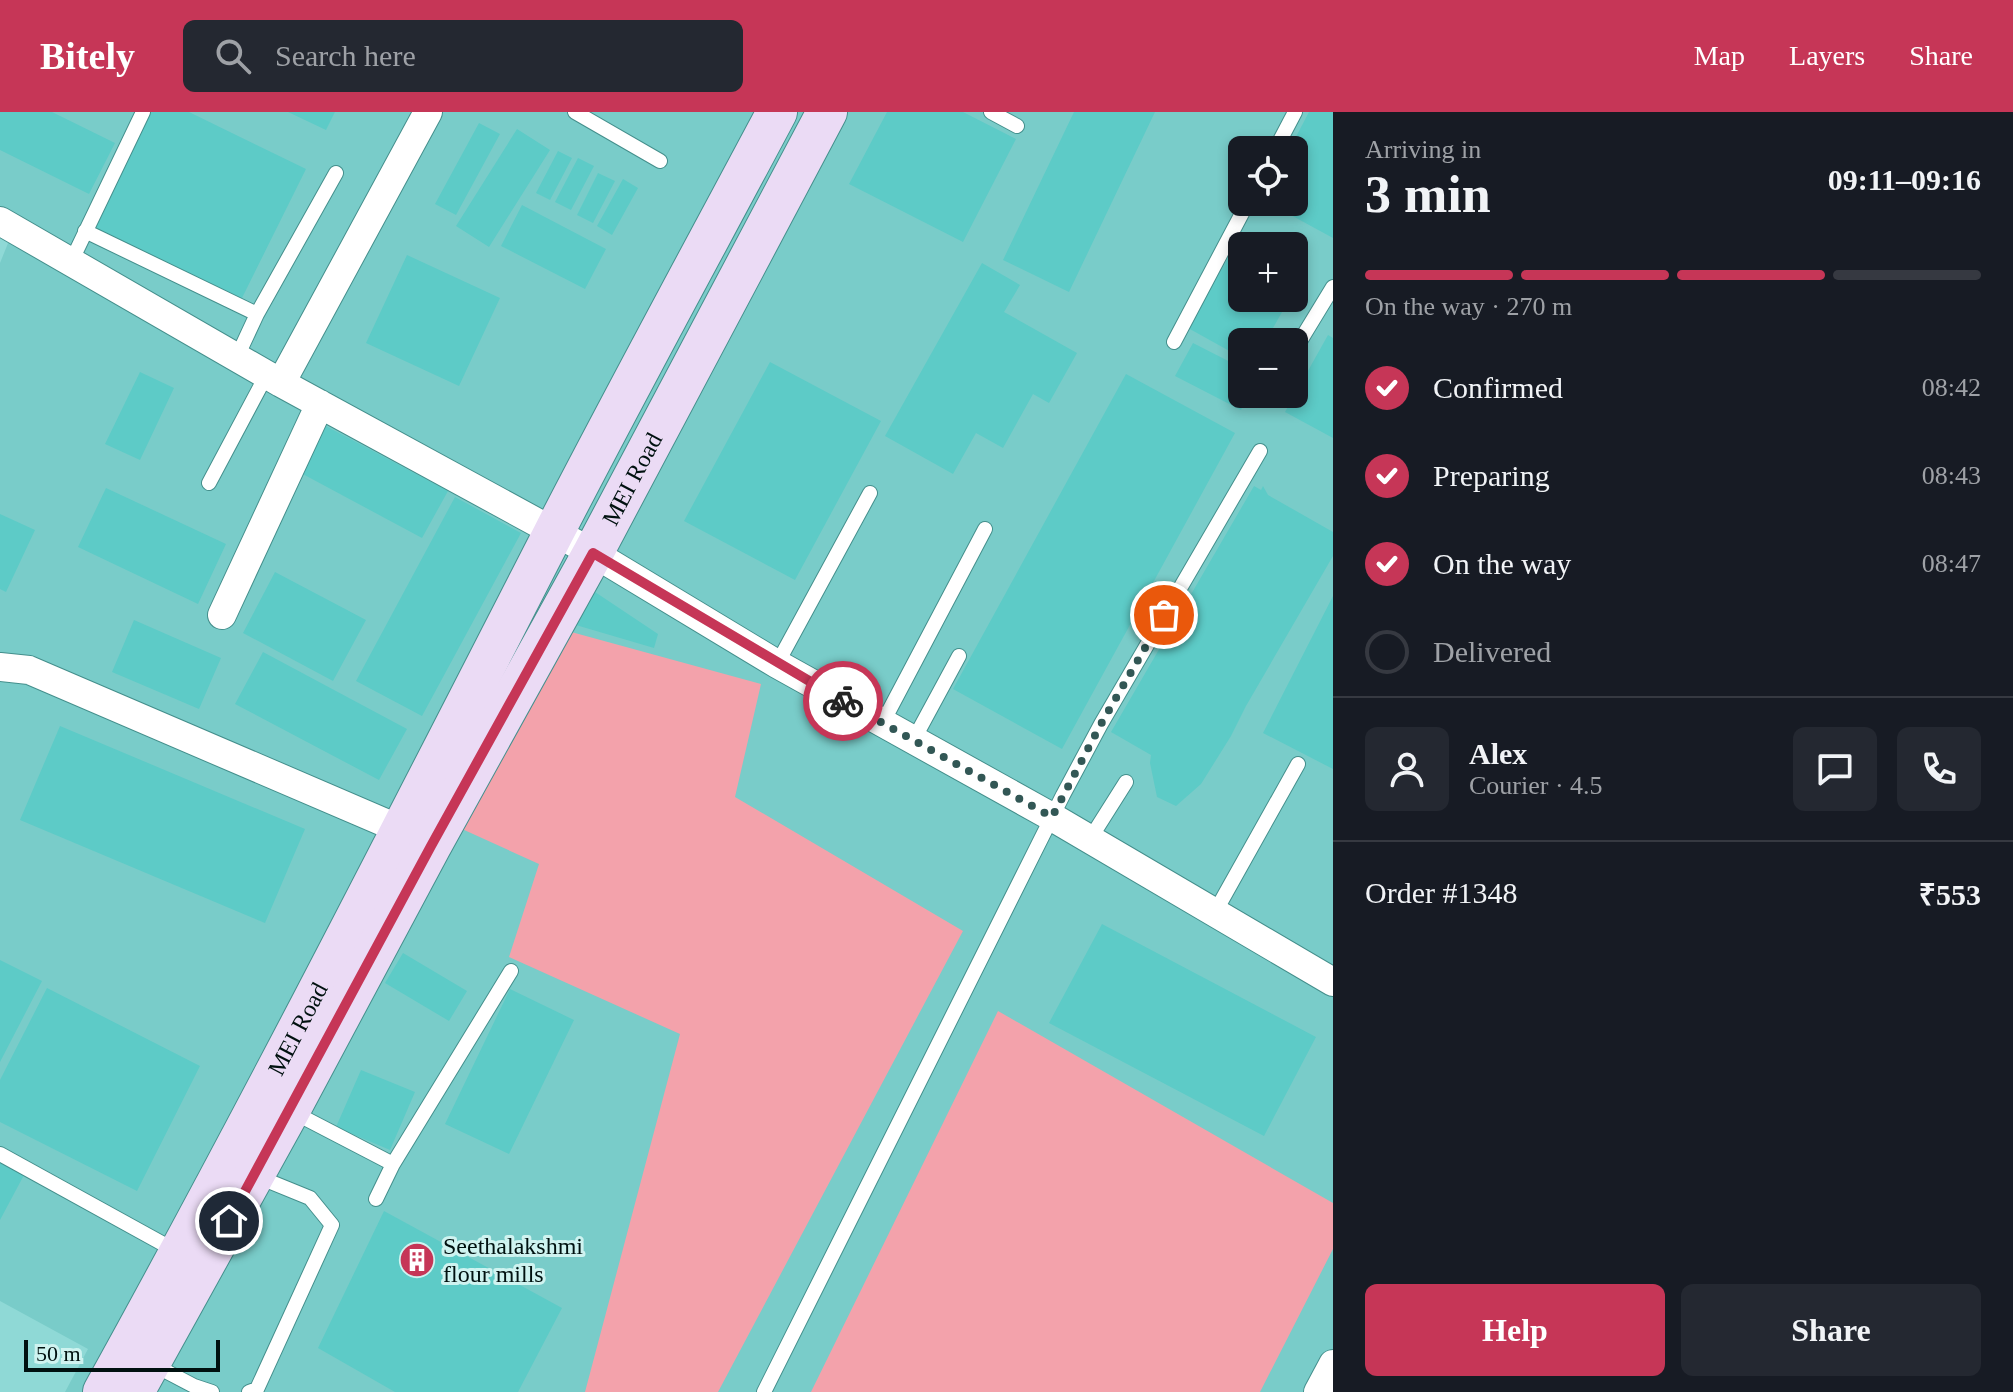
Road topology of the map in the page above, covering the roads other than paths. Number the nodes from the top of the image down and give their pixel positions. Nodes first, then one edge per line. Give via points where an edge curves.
1 (143, 112) edge
2 (428, 112) edge
3 (575, 112) edge
4 (777, 112) edge
5 (827, 112) edge
6 (991, 112) edge
7 (1295, 112) edge
8 (1017, 126) dead end
9 (1282, 136) edge
10 (660, 161) dead end
11 (336, 173) dead end
12 (1241, 216) edge
13 (0, 221) edge
14 (85, 231) junction
15 (71, 262) junction
16 (1333, 287) edge
17 (257, 314) junction
18 (1308, 328) edge
19 (1174, 342) dead end
20 (237, 357) junction
21 (274, 378) junction
22 (320, 404) junction
23 (1260, 451) dead end
24 (209, 483) dead end
25 (870, 493) dead end
26 (985, 529) dead end
27 (554, 532) junction
28 (593, 553) junction
29 (222, 615) dead end
30 (959, 656) dead end
31 (777, 664) junction
32 (0, 667) edge
33 (882, 724) junction
34 (913, 741) junction
35 (1298, 764) dead end
36 (1126, 782) dead end
37 (1052, 817) junction
38 (402, 830) junction
39 (1090, 839) junction
40 (1214, 914) junction
41 (511, 971) dead end
42 (1331, 977) edge
43 (290, 1110) junction
44 (0, 1154) edge
45 (393, 1164) junction
46 (254, 1175) junction
47 (376, 1199) dead end
48 (180, 1253) junction
49 (1333, 1364) edge
50 (142, 1377) edge
51 (103, 1392) edge
52 (212, 1392) edge
53 (249, 1392) edge
54 (764, 1392) edge
55 (1318, 1392) edge

1 - 14 lane
2 - 21 street
3 - 10 lane
4 - 27 street, MEI Road
5 - 28 street, MEI Road
6 - 8 lane
7 - 9 lane
11 - 17 lane
12 - 19 lane
13 - 15 street
14 - 15 lane
14 - 17 lane
15 - 20 street
16 - 18 lane
17 - 20 lane
20 - 21 street
21 - 22 street
21 - 24 lane
22 - 27 street
22 - 29 street
23 - 37 lane
25 - 31 lane
26 - 33 lane
27 - 28 street
27 - 38 street, MEI Road
28 - 31 street
28 - 43 street, MEI Road
30 - 34 lane
31 - 33 street
32 - 38 street via 29,670
33 - 34 street
34 - 37 street
35 - 40 lane
36 - 39 lane
37 - 39 street
37 - 54 lane
38 - 48 street, MEI Road
39 - 40 street
40 - 42 street
41 - 45 lane
43 - 45 lane
43 - 46 street, MEI Road
44 - 48 lane
45 - 47 lane
46 - 50 street, MEI Road
46 - 53 lane via 310,1198 332,1225 257,1389
48 - 51 street, MEI Road
49 - 55 street
50 - 52 lane

